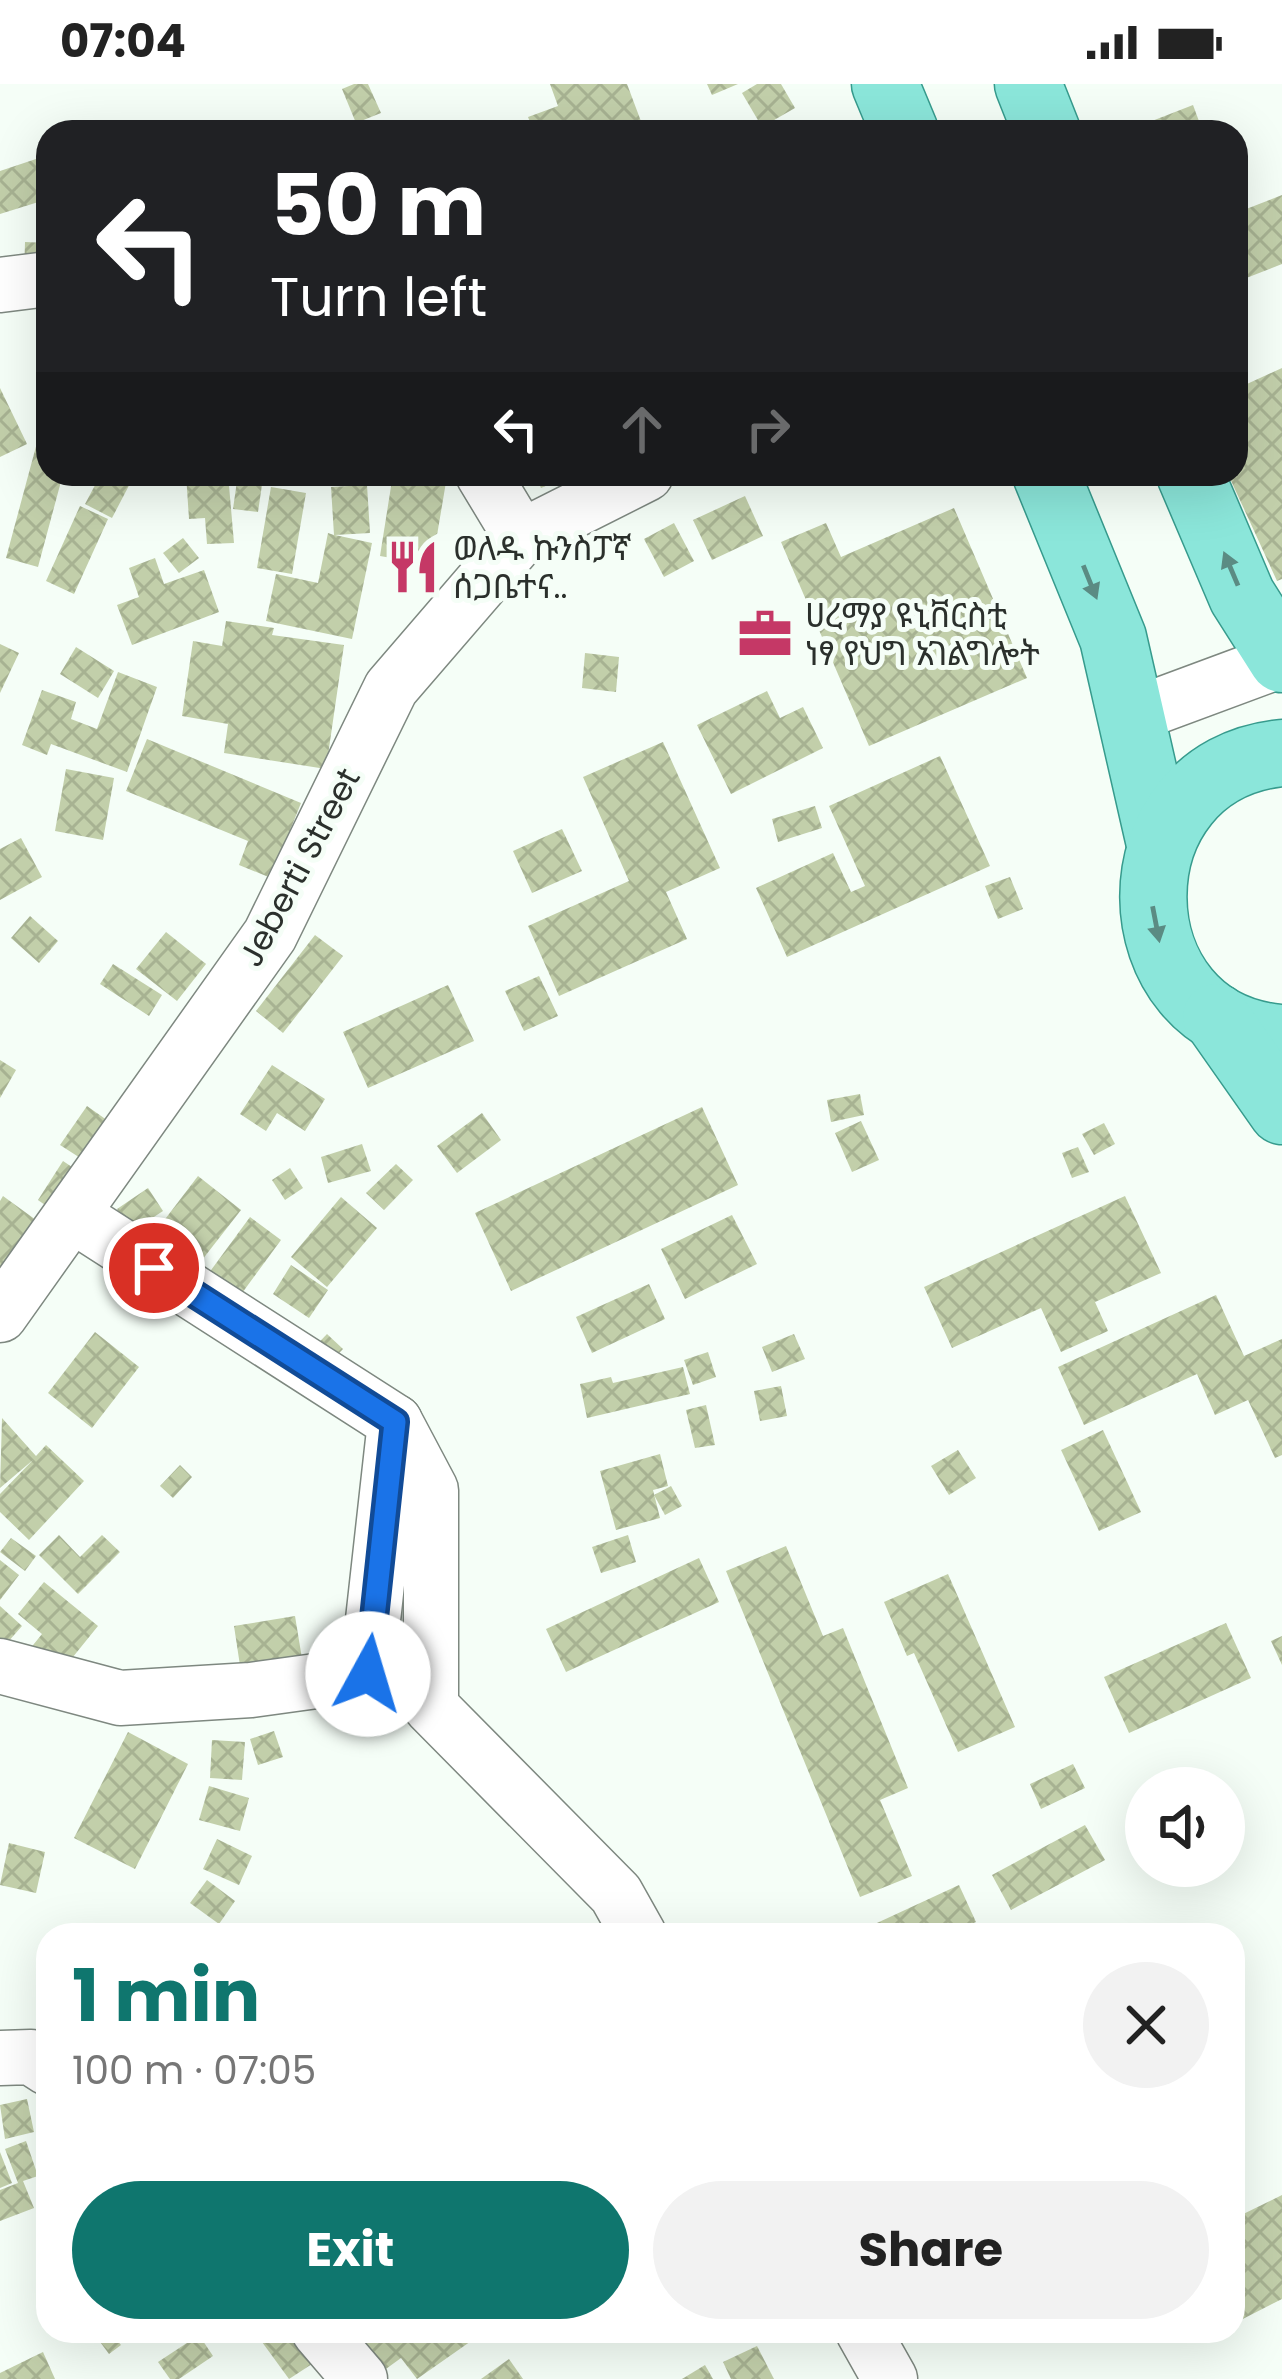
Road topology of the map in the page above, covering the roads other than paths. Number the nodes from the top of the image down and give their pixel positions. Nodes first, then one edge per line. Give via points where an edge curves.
1 (885, 84) edge
2 (1028, 84) edge
3 (900, 120) edge
4 (1043, 120) edge
5 (36, 280) edge
6 (0, 285) edge
7 (490, 486) edge
8 (623, 486) edge
9 (1051, 486) edge
10 (1195, 486) edge
11 (521, 538) junction
12 (1282, 660) edge
13 (1131, 716) junction
14 (1282, 753) edge
15 (1160, 844) junction
16 (1216, 1017) junction
17 (1282, 1038) edge
18 (1282, 1111) edge
19 (74, 1216) junction
20 (0, 1315) edge
21 (395, 1422) junction
22 (0, 1666) edge
23 (632, 1923) edge
24 (0, 2058) edge
25 (36, 2060) edge
26 (329, 2343) edge
27 (869, 2343) edge
28 (360, 2379) edge
29 (890, 2379) edge

1 - 3 main road
2 - 4 main road
5 - 6 street
7 - 11 street
8 - 11 street, Jeberti Street
9 -> 13 main road via 1113,638
12 -> 10 main road via 1242,596
11 - 19 street, Jeberti Street via 391,688 270,935
12 - 13 street
13 - 15 main road
14 - 15 main road via 1216,774 1182,805
15 -> 16 main road via 1150,889 1156,938 1179,983
16 - 17 main road
16 - 18 main road
19 - 20 street, Jeberti Street
19 - 21 street
21 - 22 street via 368,1674 120,1698
21 - 23 street via 431,1490 431,1707 616,1894
24 - 25 street
26 - 28 street
27 - 29 street

